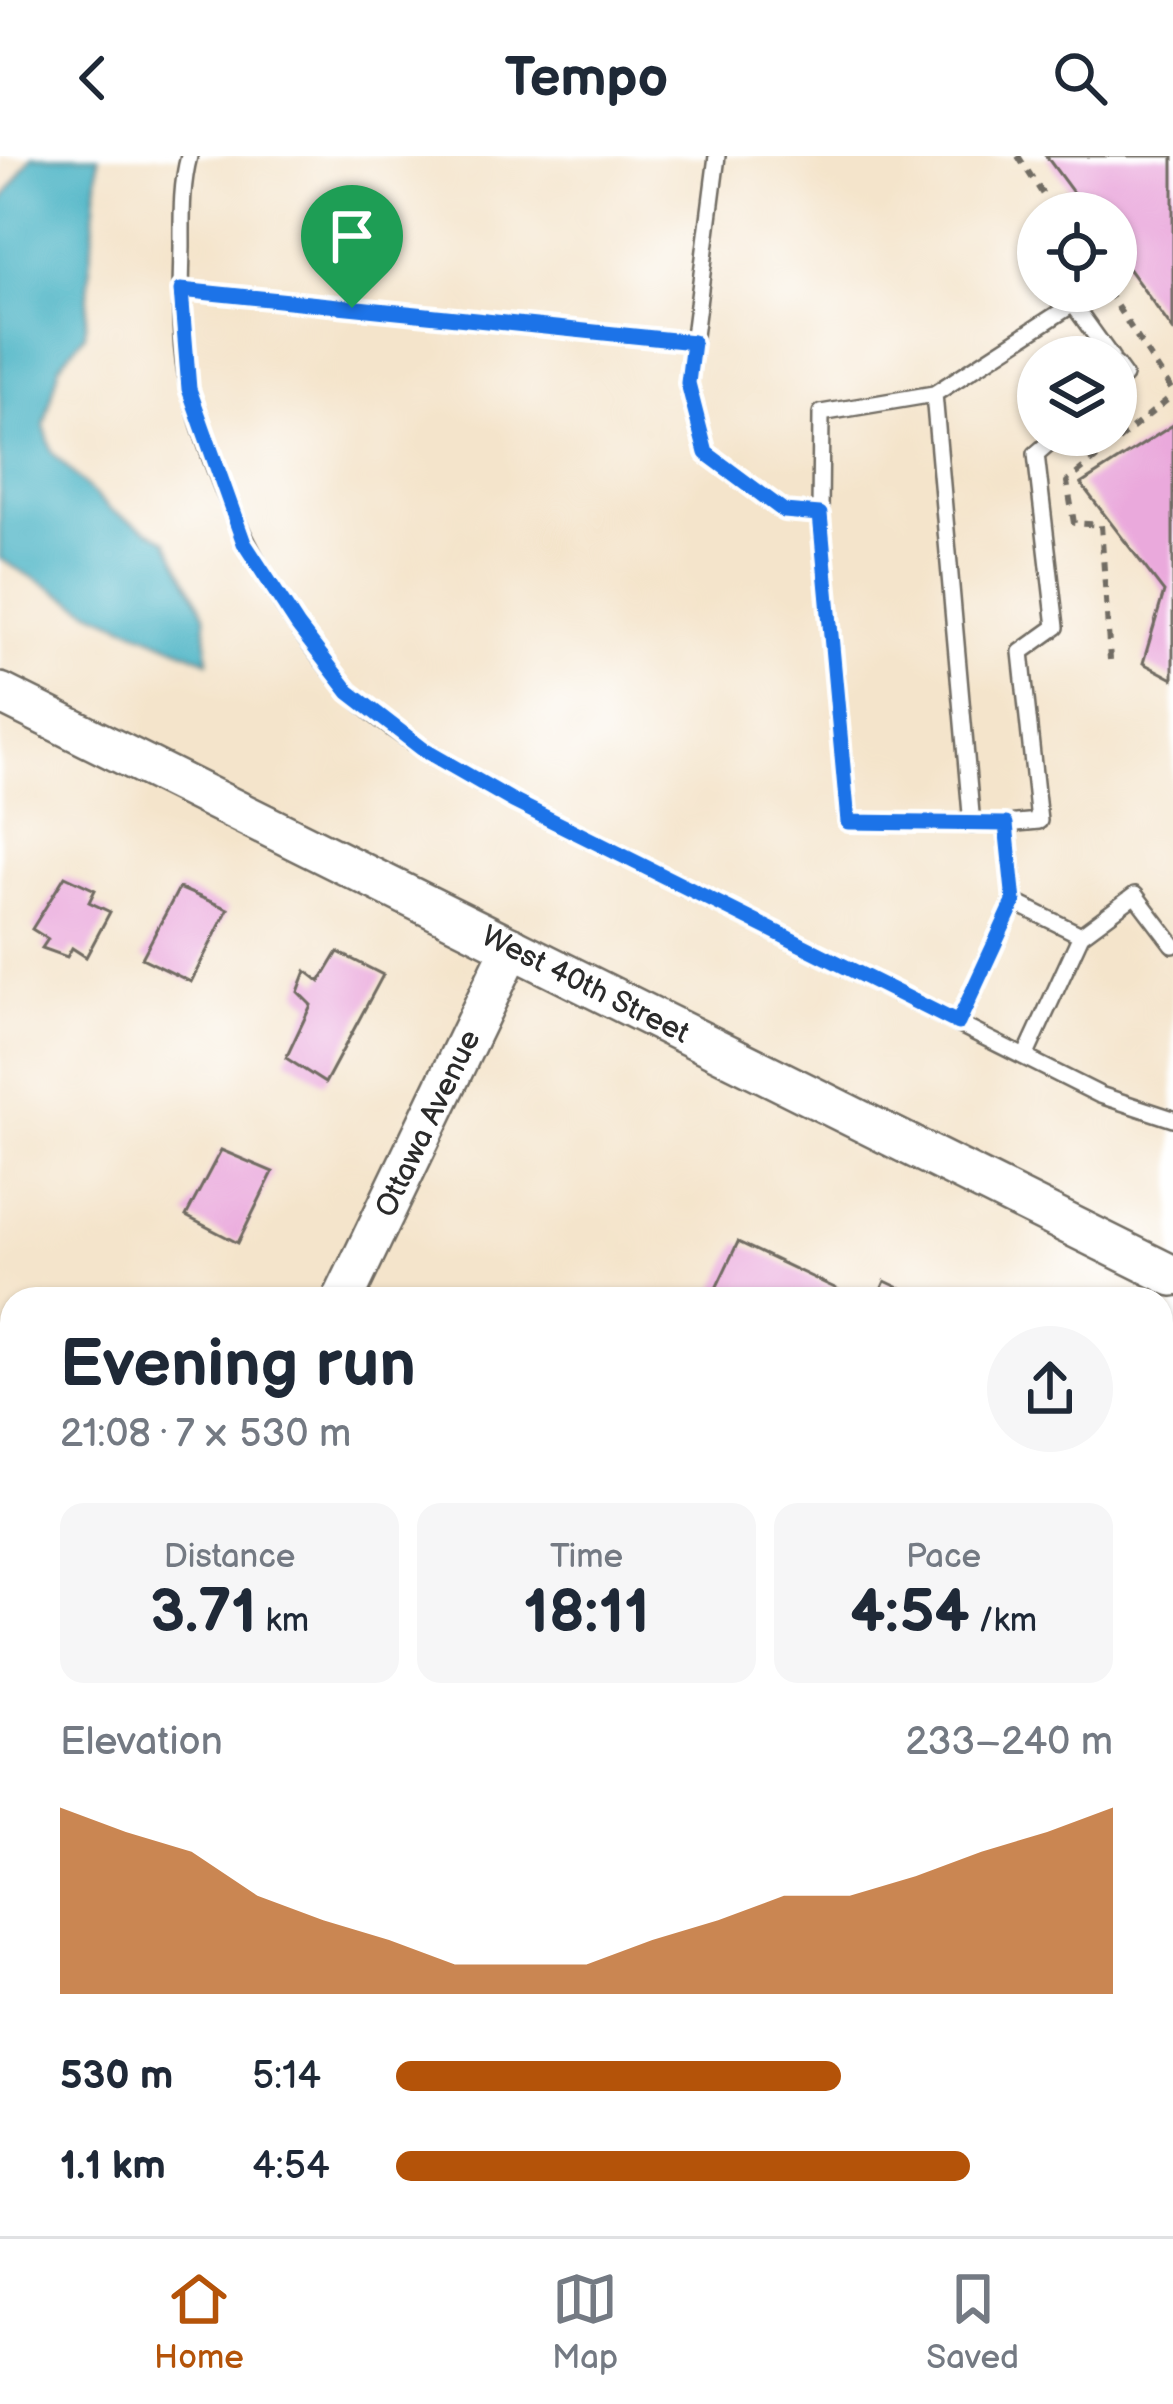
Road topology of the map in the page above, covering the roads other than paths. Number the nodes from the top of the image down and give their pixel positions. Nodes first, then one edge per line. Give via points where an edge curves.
1 (189, 156) edge
2 (707, 156) edge
3 (717, 156) edge
4 (181, 290) junction
5 (1023, 336) edge
6 (1096, 336) edge
7 (1017, 340) edge
8 (693, 342) junction
9 (934, 394) junction
10 (1036, 456) edge
11 (820, 514) junction
12 (0, 693) edge
13 (1006, 824) junction
14 (972, 825) junction
15 (1014, 902) junction
16 (1081, 935) junction
17 (1173, 945) edge
18 (512, 946) junction
19 (958, 1023) junction
20 (1025, 1057) junction
21 (1173, 1120) edge
22 (1173, 1276) edge
23 (349, 1287) edge

1 - 4 lane
2 - 3 lane
3 - 8 lane
4 - 8 lane
4 - 19 lane via 189,389 244,543 349,692 424,750 513,801
5 - 6 lane via 1072,304
7 - 9 lane
8 - 11 lane via 688,383 706,453 784,511
9 - 11 lane via 821,413
9 - 14 lane
10 - 13 lane via 1056,627 1021,652 1039,821
11 - 14 lane via 848,822
12 - 18 street, West 40th Street
13 - 14 lane
13 - 15 lane
15 - 16 lane
15 - 19 lane
16 - 17 lane via 1135,895
16 - 20 lane
18 - 22 street, West 40th Street
18 - 23 street, Ottawa Avenue
19 - 20 lane
20 - 21 lane

